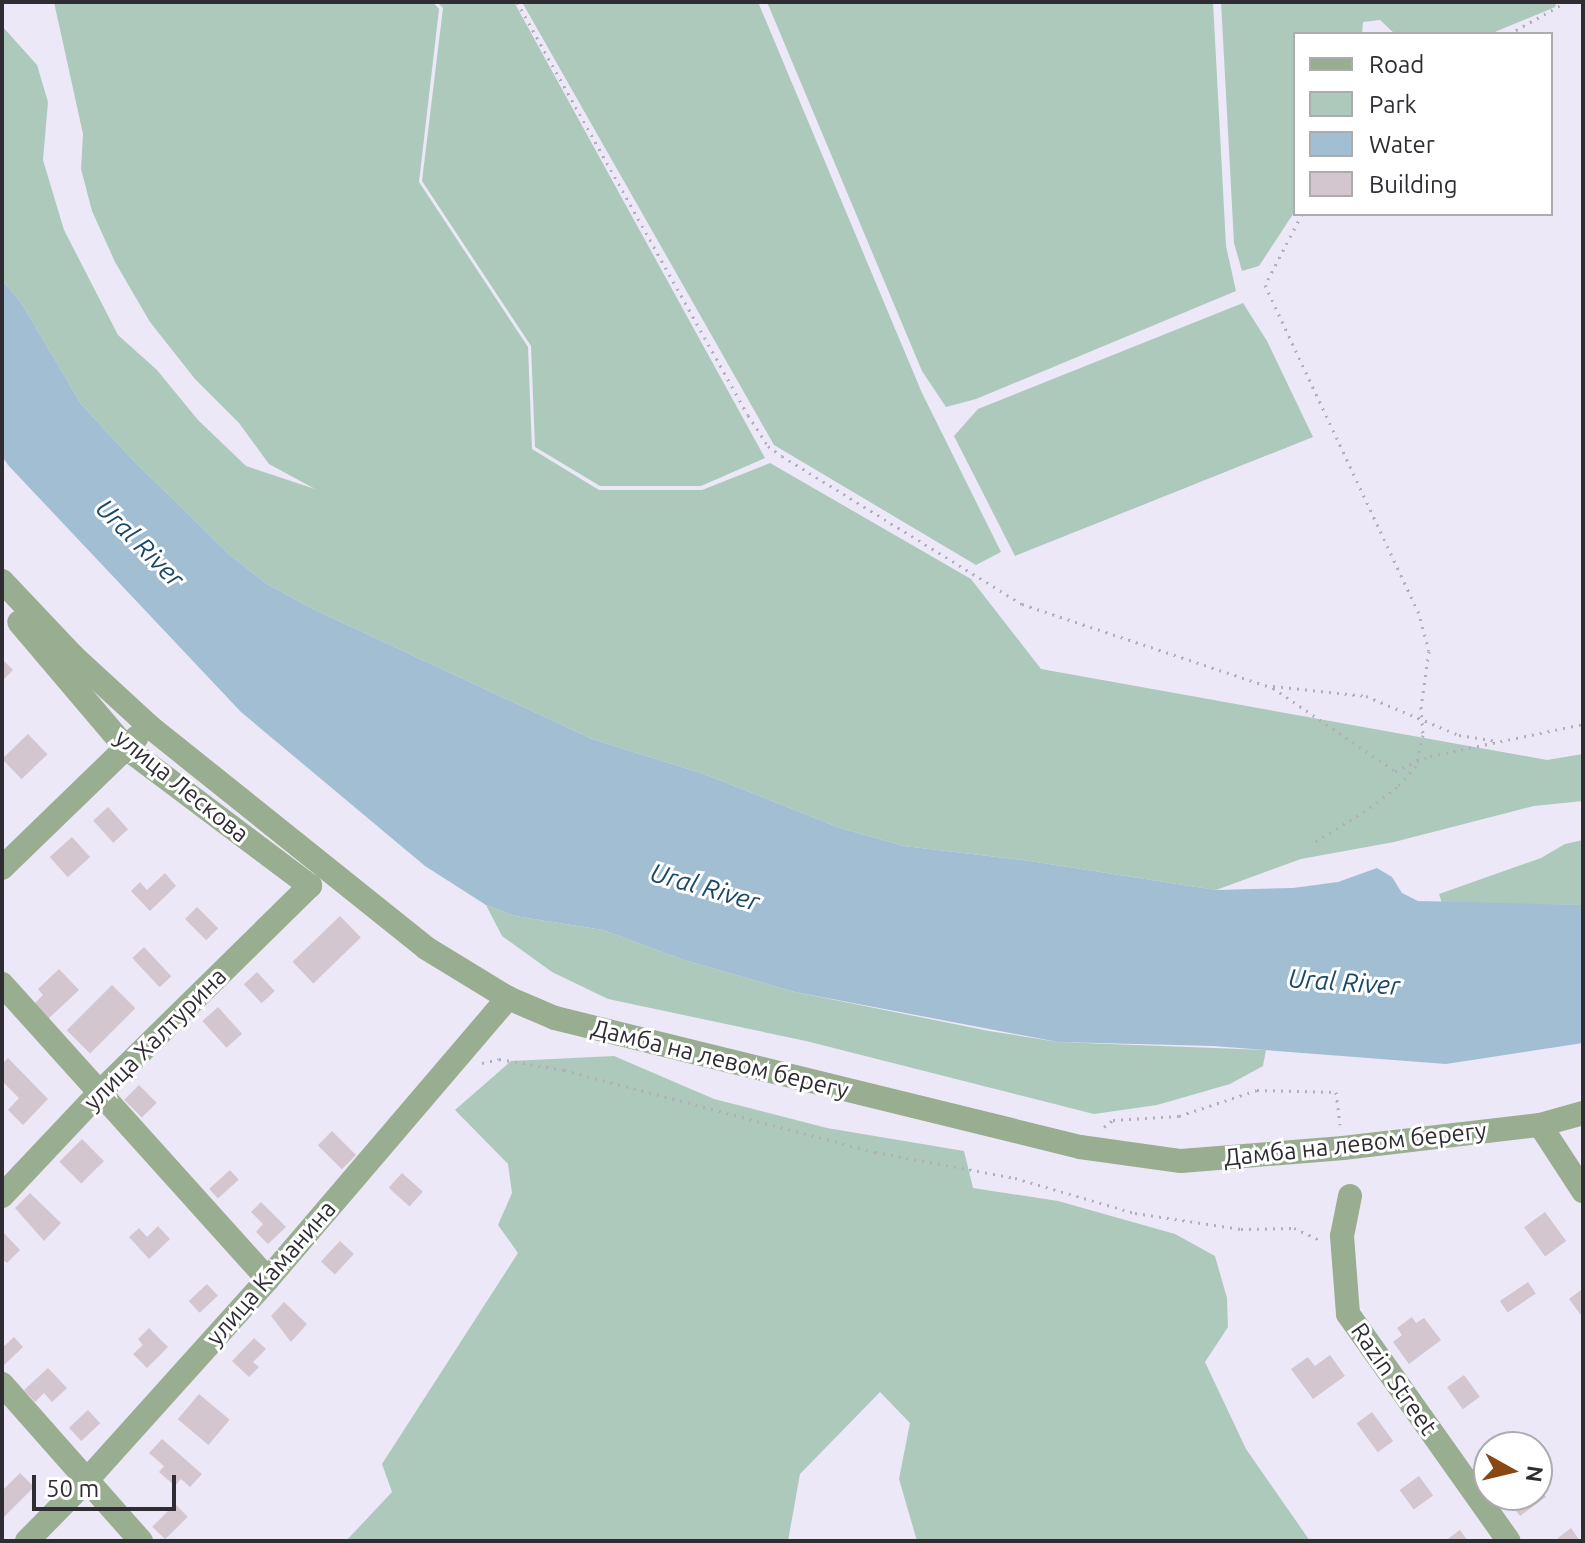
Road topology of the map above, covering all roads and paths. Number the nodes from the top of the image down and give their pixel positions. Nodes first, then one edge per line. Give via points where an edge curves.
1 (517, 2) edge
2 (1566, 2) edge
3 (1513, 32) edge
4 (1301, 216) edge
5 (2, 581) edge
6 (2, 601) edge
7 (1264, 685) junction
8 (1422, 720) junction
9 (1583, 724) edge
10 (149, 726) junction
11 (1500, 741) junction
12 (126, 748) junction
13 (1417, 761) junction
14 (1313, 843) dead end
15 (2, 868) edge
16 (310, 886) joint
17 (2, 984) edge
18 (508, 998) junction
19 (444, 1073) junction
20 (99, 1093) junction
21 (1583, 1113) edge
22 (1540, 1125) junction
23 (1080, 1147) junction
24 (1343, 1148) junction
25 (1583, 1191) edge
26 (2, 1196) edge
27 (1350, 1196) dead end
28 (1343, 1250) junction
29 (268, 1279) junction
30 (2, 1384) edge
31 (87, 1480) junction
32 (27, 1541) edge
33 (141, 1541) edge
34 (1509, 1541) edge

1 - 7 path via 768,446 850,502 1022,604
2 - 3 path
4 - 8 path via 1265,285 1418,611 1429,651
5 - 10 street, Дамба на левом берегу
6 - 12 street, улица Лескова
7 - 8 path via 1366,696
7 - 13 path via 1395,771
8 - 11 path via 1459,735
8 - 13 path
9 - 11 path
10 - 12 street
10 - 18 street, Дамба на левом берегу via 426,948
11 - 13 path
12 - 15 street
12 - 16 street, улица Лескова
13 - 14 path via 1397,787
16 - 20 street, улица Халтурина
17 - 20 street
18 - 19 street, улица Каманина
18 - 23 street, Дамба на левом берегу via 555,1018 698,1056
19 - 28 path via 499,1059 564,1070 875,1152 1015,1178 1135,1213 1241,1229 1294,1228
19 - 29 street, улица Каманина
20 - 26 street, улица Халтурина
20 - 29 street
21 - 22 street, Дамба на левом берегу
22 - 24 street, Дамба на левом берегу
22 - 25 street
23 - 24 street, Дамба на левом берегу via 1181,1161
23 - 24 path via 1113,1120 1179,1116 1257,1090 1336,1092
27 - 28 street, Razin Street
28 - 34 street, Razin Street via 1348,1314
29 - 31 street, улица Каманина
30 - 31 street
31 - 32 street, улица Каманина
31 - 33 street

